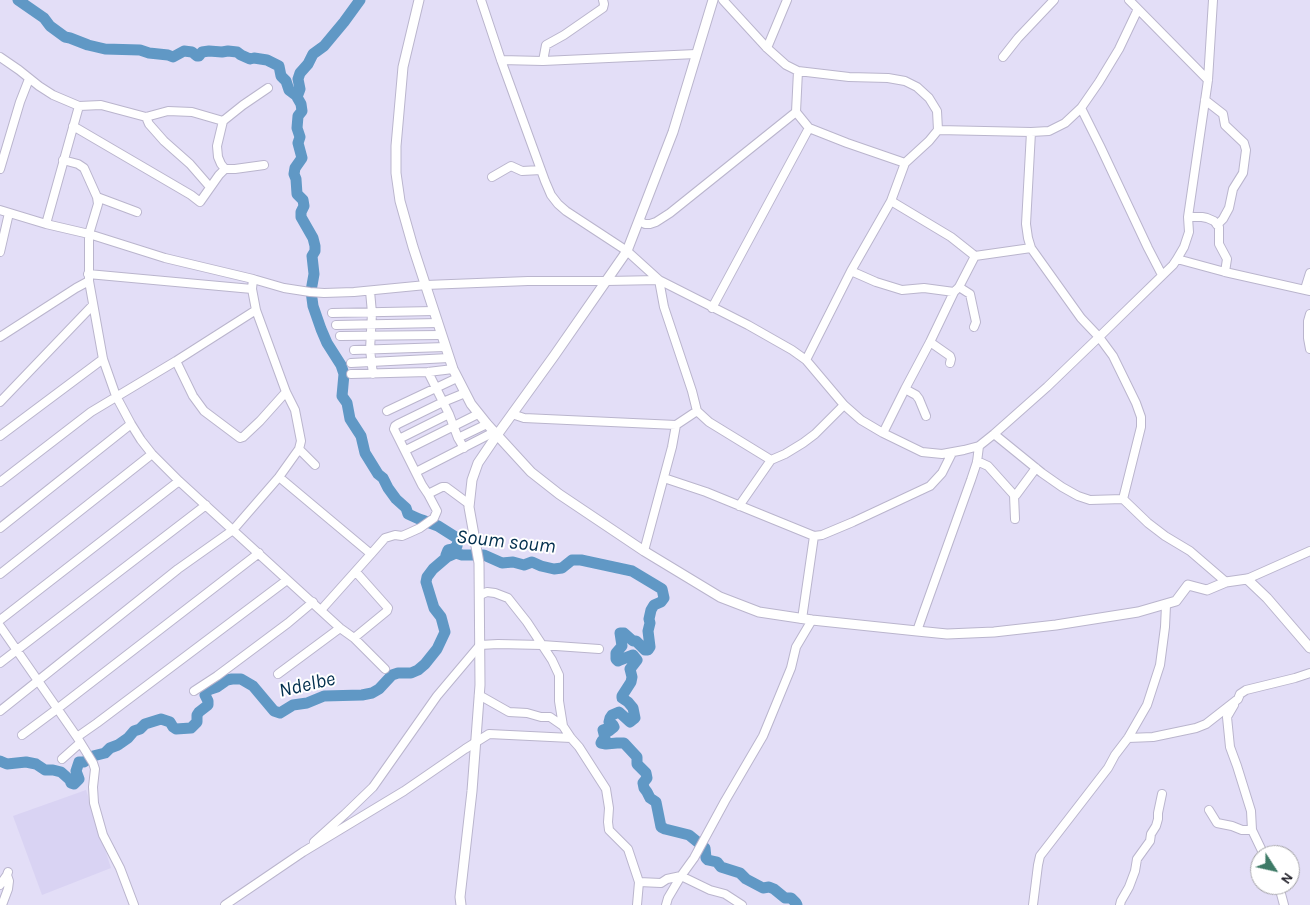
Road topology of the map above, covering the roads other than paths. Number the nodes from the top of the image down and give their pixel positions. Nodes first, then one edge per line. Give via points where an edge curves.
1 (419, 0) edge
2 (481, 0) edge
3 (603, 0) edge
4 (713, 0) edge
5 (723, 0) edge
6 (787, 0) edge
7 (1054, 0) edge
8 (1129, 0) edge
9 (1213, 0) edge
10 (1138, 9) junction
11 (767, 48) junction
12 (696, 54) junction
13 (0, 57) edge
14 (1003, 57) dead end
15 (501, 60) junction
16 (543, 61) junction
17 (798, 71) junction
18 (29, 79) junction
19 (1208, 80) junction
20 (268, 88) dead end
21 (1205, 100) junction
22 (79, 106) junction
23 (1080, 108) junction
24 (796, 112) junction
25 (146, 116) junction
26 (223, 121) junction
27 (73, 126) junction
28 (809, 128) junction
29 (938, 130) junction
30 (1031, 132) junction
31 (63, 160) junction
32 (905, 163) junction
33 (264, 165) dead end
34 (0, 169) edge
35 (225, 169) junction
36 (541, 170) junction
37 (492, 177) dead end
38 (210, 187) junction
39 (98, 197) junction
40 (891, 201) junction
41 (0, 210) edge
42 (137, 212) dead end
43 (9, 213) junction
44 (1188, 217) junction
45 (639, 221) junction
46 (46, 224) junction
47 (1217, 225) junction
48 (89, 234) junction
49 (1031, 248) junction
50 (627, 251) junction
51 (0, 252) edge
52 (975, 256) junction
53 (1177, 259) junction
54 (851, 270) junction
55 (1225, 272) junction
56 (1310, 273) edge
57 (1162, 275) junction
58 (88, 278) junction
59 (254, 279) junction
60 (659, 280) junction
61 (607, 281) junction
62 (426, 285) junction
63 (252, 289) junction
64 (370, 290) junction
65 (956, 290) junction
66 (1308, 290) edge
67 (93, 304) junction
68 (712, 308) junction
69 (256, 310) junction
70 (434, 311) junction
71 (332, 313) dead end
72 (372, 313) junction
73 (1310, 314) edge
74 (438, 323) junction
75 (372, 324) junction
76 (336, 325) dead end
77 (974, 327) dead end
78 (442, 335) junction
79 (340, 336) dead end
80 (372, 336) junction
81 (0, 337) edge
82 (1099, 337) junction
83 (930, 342) junction
84 (445, 346) junction
85 (1310, 349) edge
86 (354, 350) dead end
87 (370, 350) junction
88 (103, 358) junction
89 (449, 358) junction
90 (806, 360) junction
91 (176, 361) junction
92 (372, 362) junction
93 (351, 363) dead end
94 (950, 363) dead end
95 (453, 369) junction
96 (428, 372) junction
97 (351, 374) dead end
98 (373, 374) junction
99 (457, 378) junction
100 (436, 388) junction
101 (904, 389) junction
102 (286, 392) junction
103 (465, 393) junction
104 (116, 396) junction
105 (0, 402) edge
106 (443, 402) junction
107 (844, 405) junction
108 (388, 411) dead end
109 (697, 411) junction
110 (449, 414) junction
111 (478, 414) junction
112 (512, 414) junction
113 (926, 416) dead end
114 (131, 424) junction
115 (487, 424) junction
116 (676, 425) junction
117 (453, 426) junction
118 (495, 433) junction
119 (883, 433) junction
120 (994, 434) junction
121 (0, 436) edge
122 (458, 438) junction
123 (399, 439) junction
124 (979, 446) junction
125 (464, 448) junction
126 (299, 449) junction
127 (406, 450) junction
128 (952, 453) junction
129 (152, 454) junction
130 (771, 460) junction
131 (977, 461) junction
132 (315, 465) dead end
133 (1036, 468) junction
134 (416, 472) junction
135 (279, 477) junction
136 (664, 478) junction
137 (179, 481) junction
138 (0, 482) edge
139 (428, 494) junction
140 (1014, 495) junction
141 (1124, 498) junction
142 (470, 504) junction
143 (206, 505) junction
144 (739, 506) junction
145 (1015, 519) dead end
146 (0, 528) edge
147 (233, 530) junction
148 (814, 536) junction
149 (644, 551) junction
150 (1310, 551) edge
151 (259, 553) junction
152 (371, 554) junction
153 (356, 572) junction
154 (0, 574) edge
155 (1247, 579) junction
156 (287, 580) junction
157 (1226, 582) junction
158 (480, 595) junction
159 (313, 602) junction
160 (1166, 605) junction
161 (321, 610) junction
162 (0, 620) edge
163 (807, 620) junction
164 (0, 626) edge
165 (340, 628) junction
166 (918, 632) junction
167 (354, 638) junction
168 (480, 645) junction
169 (542, 645) junction
170 (1310, 648) edge
171 (599, 649) dead end
172 (17, 650) junction
173 (0, 663) edge
174 (385, 669) dead end
175 (1310, 673) edge
176 (278, 674) dead end
177 (38, 681) junction
178 (194, 691) dead end
179 (479, 695) junction
180 (1238, 699) junction
181 (57, 709) junction
182 (0, 711) edge
183 (563, 726) junction
184 (22, 735) dead end
185 (571, 738) junction
186 (1128, 738) junction
187 (78, 740) junction
188 (476, 742) junction
189 (62, 759) dead end
190 (1162, 794) dead end
191 (1209, 810) dead end
192 (1252, 830) junction
193 (1259, 845) edge
194 (303, 852) junction
195 (681, 876) junction
196 (640, 882) junction
197 (0, 885) edge
198 (460, 901) edge
199 (2, 905) edge
200 (134, 905) edge
201 (225, 905) edge
202 (637, 905) edge
203 (666, 905) edge
204 (742, 905) edge
205 (1033, 905) edge
206 (1120, 905) edge

1 - 62 main road via 403,67 396,173 400,201
2 - 15 street
3 - 16 street via 604,8 546,45
4 - 12 main road
5 - 11 street
6 - 11 street
7 - 14 street
8 - 10 street
9 - 19 street
10 - 19 street
10 - 23 street via 1119,49
11 - 17 street
12 - 16 street
12 - 45 main road via 673,132
13 - 18 street
15 - 16 street
15 - 36 street
17 - 24 street
17 - 29 street via 888,78 917,87 929,98 936,111
18 - 22 street
18 - 34 street
19 - 21 street
20 - 26 street
21 - 44 street
21 - 47 street via 1223,114 1225,125 1244,143 1246,150 1243,173 1233,189 1229,208
22 - 25 street via 101,105
22 - 27 street
23 - 30 street via 1065,123 1049,131
23 - 57 street
24 - 28 street
24 - 45 street via 670,213 650,224
25 - 26 street via 178,111
25 - 38 street via 164,141
26 - 35 street via 218,157
27 - 31 street
27 - 38 street via 200,202
28 - 32 street
28 - 68 street
29 - 30 street
29 - 32 street
30 - 49 street via 1026,224
31 - 39 street via 84,168
31 - 46 street
32 - 40 street
33 - 35 street
35 - 38 street
36 - 37 street via 522,170 511,166
36 - 50 street via 558,204
39 - 42 street
39 - 48 street
40 - 52 street via 951,237
40 - 54 street
41 - 43 street
43 - 46 street
43 - 51 street
44 - 47 street via 1207,218
44 - 53 street via 1189,232
45 - 50 main road
46 - 48 street
47 - 55 street via 1219,244 1227,259
48 - 58 street
48 - 59 street via 164,258
49 - 52 street
49 - 82 street via 1081,318
50 - 60 street
50 - 61 main road
52 - 65 street
53 - 55 street
53 - 57 street
54 - 65 street via 902,290
54 - 90 street
55 - 66 street
56 - 66 street
57 - 82 street
58 - 63 street
58 - 67 street
58 - 81 street
59 - 63 street
59 - 64 street via 310,292
60 - 61 street
60 - 68 street
60 - 109 street via 664,307
61 - 62 street
61 - 112 main road
62 - 64 street
62 - 70 main road
63 - 69 street
64 - 72 street
65 - 77 street via 970,294 976,322
65 - 83 street
67 - 88 street
67 - 105 street
68 - 90 street via 748,325
69 - 91 street
69 - 102 street
70 - 72 street
70 - 74 main road
71 - 72 street
72 - 75 street
73 - 85 street
74 - 75 street
74 - 78 main road
75 - 76 street
75 - 80 street
78 - 80 street
78 - 84 main road
79 - 80 street
80 - 87 street
82 - 120 street
82 - 141 street via 1113,356 1141,417
83 - 94 street via 950,356
83 - 101 street
84 - 87 street
84 - 89 main road
86 - 87 street
87 - 92 street
88 - 104 street
88 - 121 street
89 - 92 street
89 - 95 main road
90 - 107 street
91 - 102 street via 204,411 240,438
91 - 104 street
92 - 93 street
92 - 98 street
95 - 96 street
95 - 99 main road
96 - 98 street
96 - 100 street
97 - 98 street
99 - 100 street
99 - 103 main road
100 - 106 street
100 - 108 street
101 - 113 street via 916,395
101 - 119 street
102 - 126 street via 295,410 301,441
103 - 106 street
103 - 111 main road
104 - 114 street
104 - 138 street
106 - 110 street
106 - 123 street via 395,426
107 - 119 street
107 - 130 street via 815,434
109 - 116 street
109 - 130 street via 709,422
110 - 117 street
110 - 123 street
111 - 115 main road
111 - 117 street
112 - 116 street via 524,418
112 - 118 main road
114 - 129 street
114 - 146 street
115 - 118 main road
115 - 122 street
116 - 136 street
117 - 122 street
117 - 127 street
118 - 125 street
118 - 142 main road via 472,480
118 - 149 main road via 531,472 552,489
119 - 128 street via 922,452
120 - 124 street
120 - 133 street
122 - 125 street
123 - 127 street
124 - 128 street
124 - 131 street
125 - 134 street
126 - 132 street
126 - 135 street
127 - 134 street
128 - 148 street via 942,473 930,486 830,532
129 - 137 street
129 - 154 street
130 - 144 street
131 - 140 street via 988,466
131 - 166 street
133 - 140 street
133 - 141 street via 1078,496 1090,500
134 - 139 street
135 - 147 street
135 - 152 street
136 - 144 street
136 - 149 street
137 - 143 street
137 - 162 street
139 - 142 street via 446,488
139 - 152 street via 437,511 431,520 402,536 385,538
140 - 145 street
141 - 157 street via 1148,523 1190,551
142 - 158 main road via 477,544
143 - 147 street
143 - 172 street
144 - 148 street
147 - 151 street
147 - 177 street via 178,569
148 - 163 street
149 - 163 main road via 720,597 759,612
150 - 155 street
151 - 156 street
151 - 181 street
152 - 153 street
153 - 161 street
153 - 167 street via 388,608
155 - 157 main road
155 - 170 main road
156 - 159 street
156 - 187 street
157 - 160 main road via 1207,590 1188,585 1176,601
158 - 168 main road
158 - 169 street via 487,592 508,598
159 - 161 street
159 - 178 street
160 - 166 main road via 1056,625 994,632
160 - 186 street via 1160,665 1146,705
161 - 165 street
163 - 166 main road
163 - 195 street via 763,736
164 - 172 street
165 - 167 street
165 - 176 street
167 - 174 street
168 - 169 street
168 - 179 main road
168 - 194 street via 437,696 373,787
169 - 171 street
169 - 183 street via 558,675 558,701
172 - 173 street
172 - 177 street
175 - 180 street via 1246,690
177 - 181 street
177 - 182 street
179 - 183 street via 509,712 550,717
179 - 188 main road
180 - 186 street via 1196,728 1153,737
180 - 192 street via 1227,717 1230,747 1251,811
181 - 184 street
181 - 187 street
183 - 185 street
185 - 188 street via 489,734
185 - 196 street via 606,788 609,830 628,849
186 - 205 street via 1040,856
187 - 189 street
187 - 200 street via 95,769 94,803 103,835
188 - 194 street via 404,791
188 - 198 main road
190 - 206 street via 1156,826 1137,860
191 - 192 street via 1218,823
192 - 193 street
194 - 201 street
195 - 196 street via 661,883
195 - 203 street
195 - 204 street
196 - 202 street
197 - 199 street via 7,874 8,889

